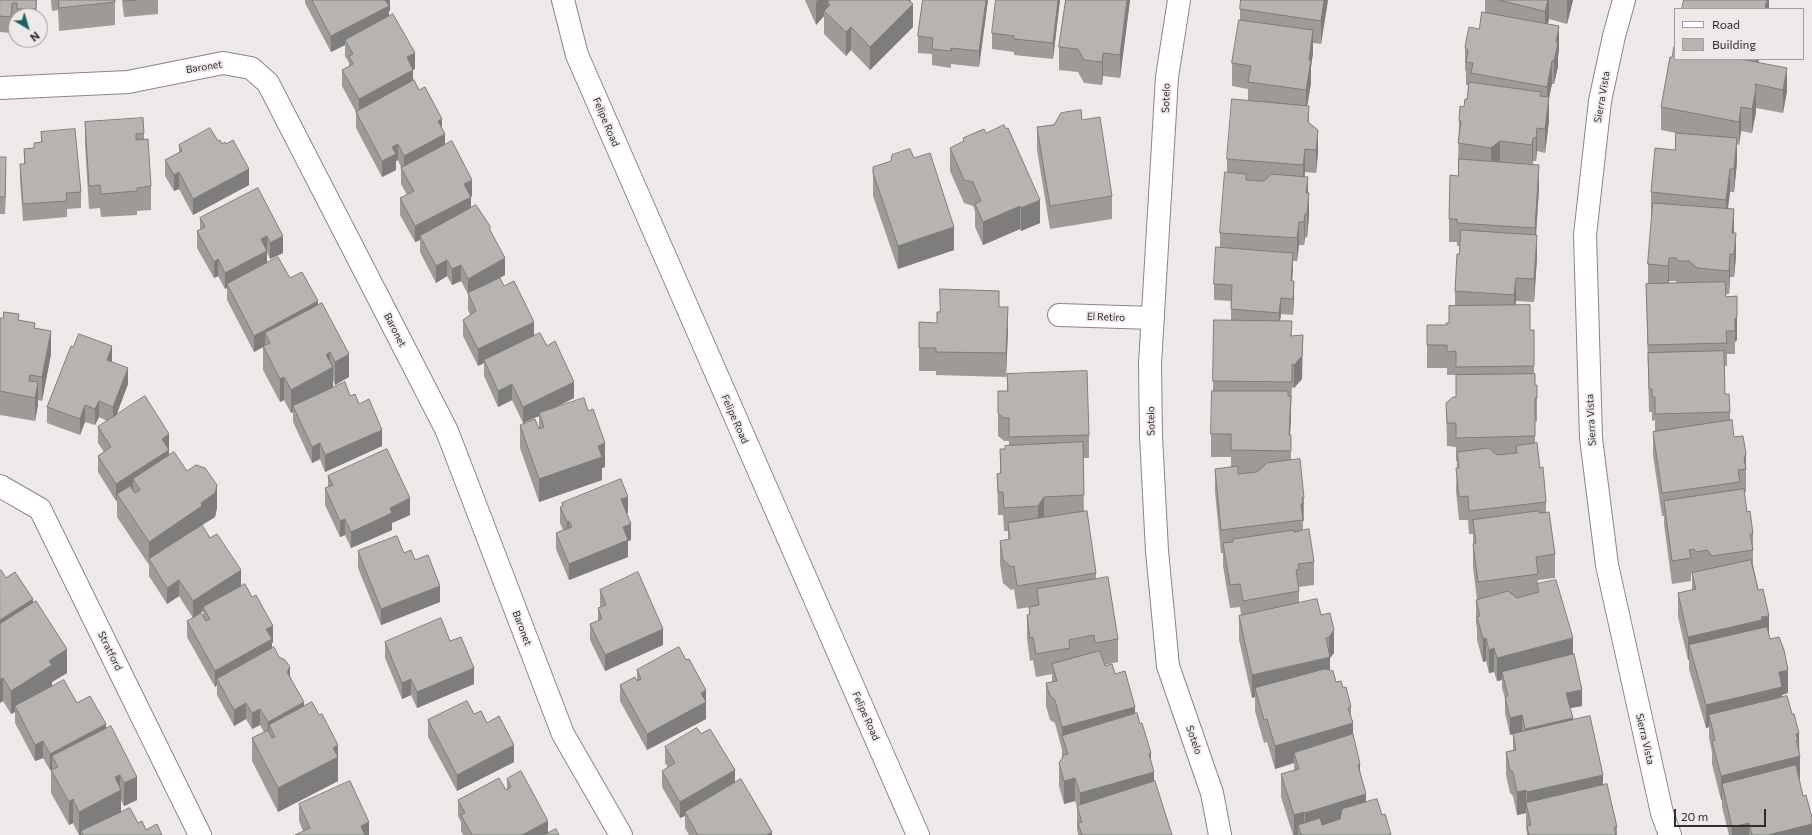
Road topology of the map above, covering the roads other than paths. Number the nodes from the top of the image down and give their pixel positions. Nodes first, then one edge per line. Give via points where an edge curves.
1 (563, 0) edge
2 (1179, 0) edge
3 (1624, 0) edge
4 (0, 88) edge
5 (1059, 315) dead end
6 (1153, 318) junction
7 (0, 486) edge
8 (200, 835) edge
9 (621, 835) edge
10 (918, 835) edge
11 (1220, 835) edge
12 (1670, 835) edge

1 - 10 street, Felipe Road via 577,55
2 - 6 street, Sotelo via 1167,77
3 - 12 street, Sierra Vista via 1600,102 1585,235 1591,438 1607,565 1662,813
4 - 9 street, Baronet via 128,82 223,63 251,68 268,83 447,431 563,734
5 - 6 street, El Retiro
6 - 11 street, Sotelo via 1150,364 1151,436 1157,551 1168,666 1212,793
7 - 8 street, Stratford via 40,509

